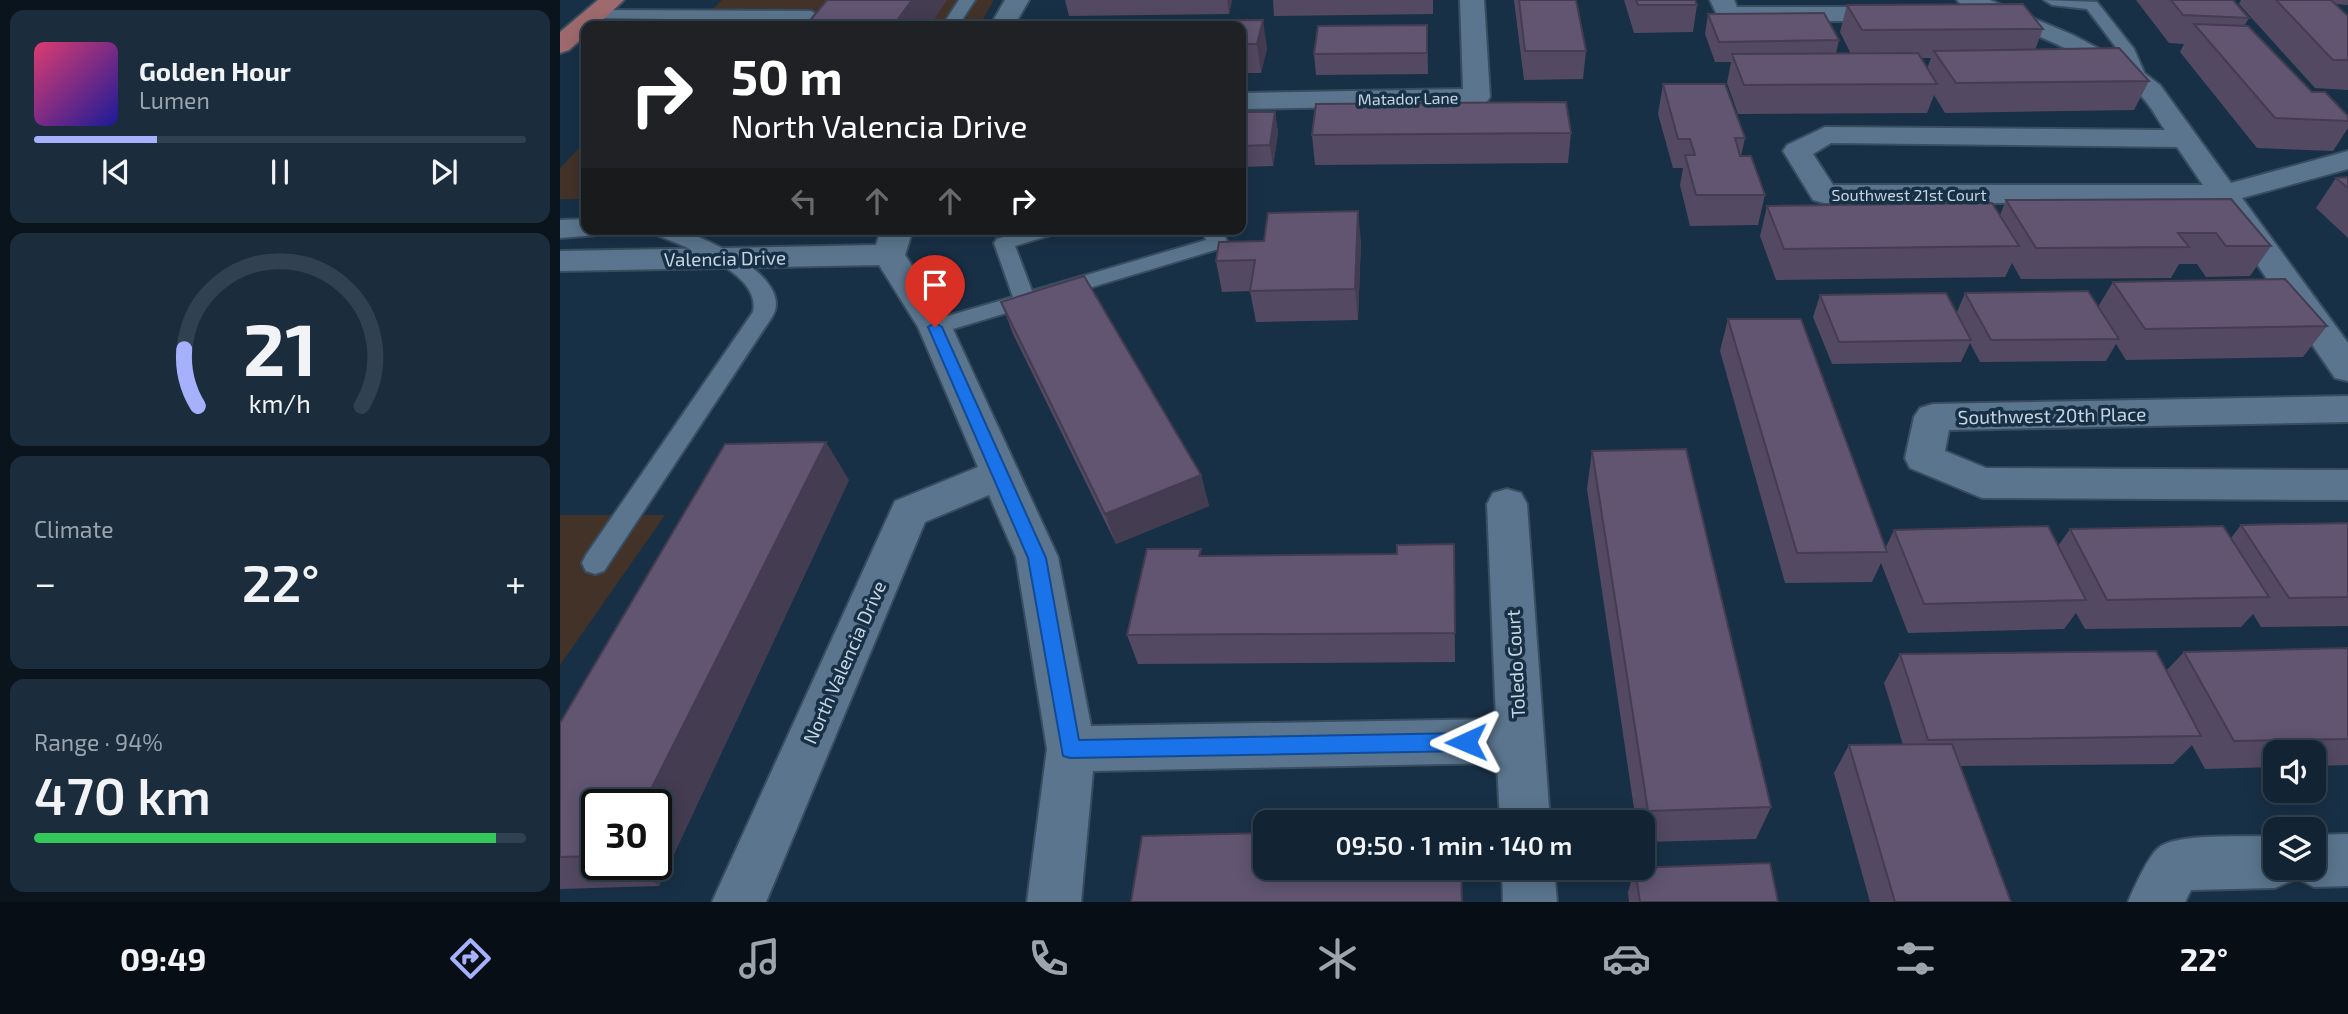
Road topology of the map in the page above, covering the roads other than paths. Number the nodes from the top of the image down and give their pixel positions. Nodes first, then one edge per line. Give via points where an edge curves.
1 (967, 0) edge
2 (1017, 0) edge
3 (1472, 0) edge
4 (1721, 0) edge
5 (2052, 0) edge
6 (1959, 7) edge
7 (603, 8) edge
8 (1922, 15) edge
9 (811, 16) edge
10 (588, 21) edge
11 (953, 21) edge
12 (1005, 21) edge
13 (581, 27) edge
14 (560, 45) edge
15 (2140, 81) junction
16 (1246, 101) edge
17 (2184, 139) junction
18 (2348, 160) edge
19 (2223, 194) junction
20 (581, 228) edge
21 (560, 229) edge
22 (672, 235) edge
23 (1030, 235) edge
24 (1214, 235) edge
25 (893, 242) edge
26 (722, 258) junction
27 (560, 261) edge
28 (1025, 300) junction
29 (935, 327) junction
30 (2348, 369) edge
31 (2348, 409) edge
32 (1000, 474) junction
33 (2348, 485) edge
34 (1507, 505) dead end
35 (595, 563) dead end
36 (1519, 741) junction
37 (1070, 749) junction
38 (1524, 810) edge
39 (2348, 860) edge
40 (2326, 861) edge
41 (2263, 862) edge
42 (1529, 880) edge
43 (739, 902) edge
44 (1054, 902) edge
45 (1530, 902) edge
46 (2155, 902) edge

1 - 11 lane
2 - 12 street
3 - 16 street, Matador Lane via 1477,97
4 - 8 street via 1728,14
5 - 15 lane via 2092,5 2126,49
6 - 15 street via 2004,15
7 - 9 lane
7 - 10 main road
13 - 14 main road
15 - 17 street
17 - 19 street
17 - 19 street, Southwest 21st Court via 1825,135 1797,151 1824,194
18 - 19 street, Southwest 21st Court
19 - 30 street
20 - 21 street
22 - 26 lane
23 - 28 lane via 1004,243
24 - 28 lane via 1218,243
25 - 26 street, Valencia Drive
25 - 29 street
26 - 27 street, Valencia Drive
26 - 35 lane via 760,285 766,298 764,312
28 - 29 lane
29 - 32 street
31 - 33 street, Southwest 20th Place via 1933,417 1924,458 1982,483
32 - 37 street via 1037,558
32 - 43 street, North Valencia Drive via 909,512
34 - 36 street, Toledo Court
36 - 37 street
36 - 38 street, Toledo Court
37 - 44 street
39 - 40 street
41 - 46 street via 2177,865
42 - 45 street

